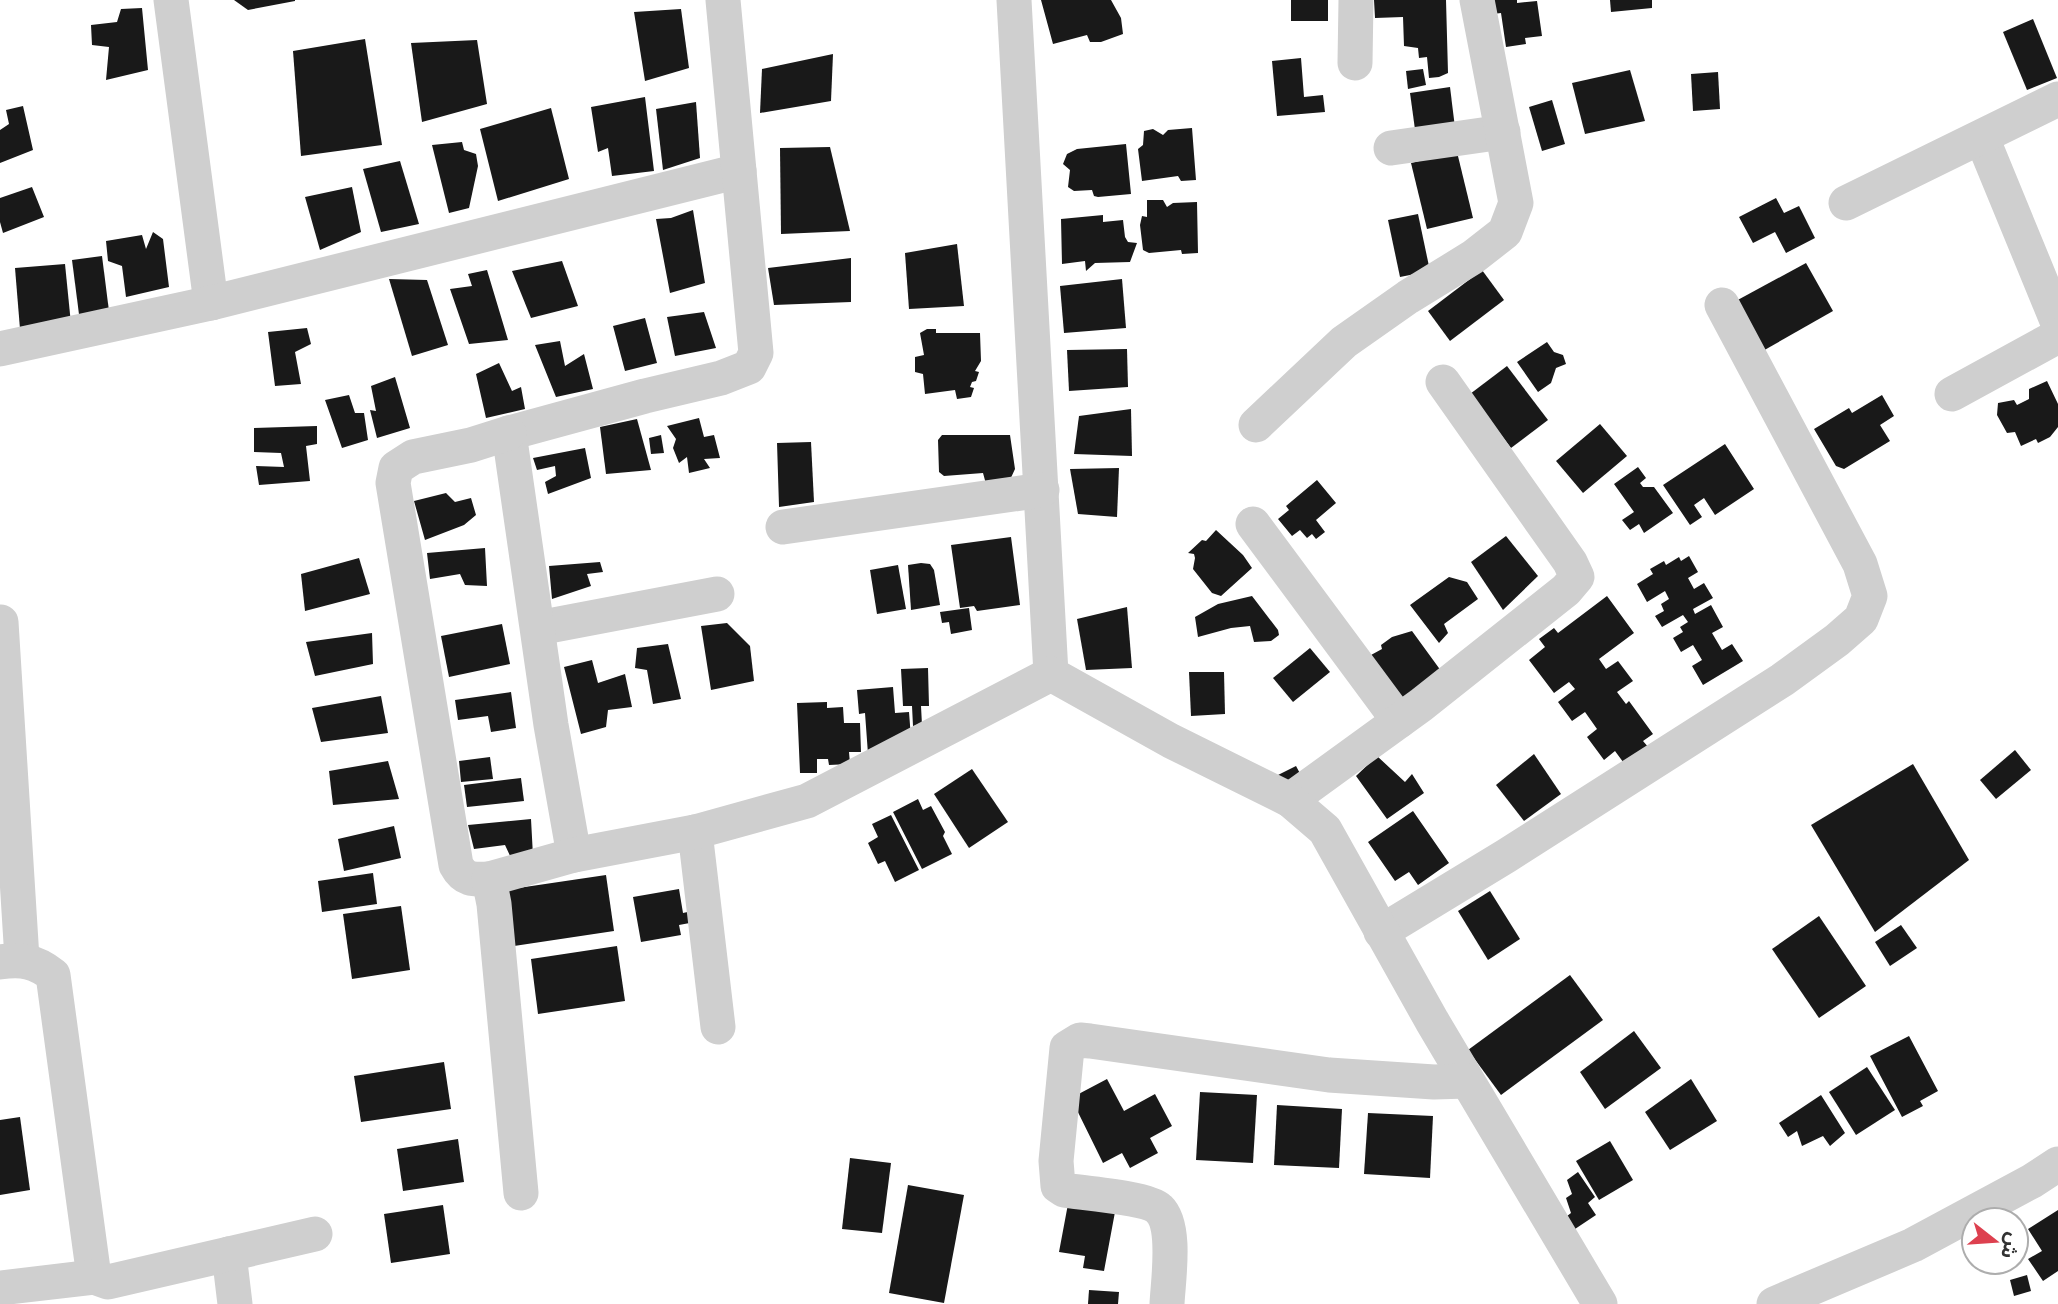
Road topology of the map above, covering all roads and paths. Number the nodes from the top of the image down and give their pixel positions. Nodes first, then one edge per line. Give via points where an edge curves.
1 (171, 0) edge
2 (723, 0) edge
3 (1014, 0) edge
4 (1356, 0) edge
5 (1478, 0) edge
6 (1355, 64) dead end
7 (2058, 99) edge
8 (1503, 132) junction
9 (1982, 138) junction
10 (1391, 149) dead end
11 (739, 171) junction
12 (1846, 204) dead end
13 (211, 303) junction
14 (1722, 305) dead end
15 (2058, 323) edge
16 (2058, 335) edge
17 (0, 349) edge
18 (1443, 383) dead end
19 (1952, 394) dead end
20 (1256, 425) dead end
21 (509, 433) junction
22 (1042, 490) junction
23 (1253, 524) dead end
24 (783, 527) dead end
25 (717, 594) dead end
26 (1, 622) edge
27 (538, 628) junction
28 (1051, 674) junction
29 (1399, 721) junction
30 (1290, 800) junction
31 (695, 832) junction
32 (574, 855) junction
33 (489, 879) junction
34 (1381, 932) junction
35 (11, 961) edge
36 (718, 1027) dead end
37 (1467, 1081) junction
38 (2058, 1164) edge
39 (521, 1194) dead end
40 (315, 1234) dead end
41 (229, 1254) junction
42 (0, 1288) edge
43 (105, 1288) edge
44 (1780, 1303) edge
45 (235, 1304) edge
46 (1167, 1304) edge
47 (1600, 1304) edge

1 - 13 street
2 - 11 street
3 - 22 street
4 - 6 street
5 - 8 street
7 - 9 street
8 - 10 street
8 - 20 street via 1516,203 1505,232 1343,342
9 - 12 street
9 - 15 street
11 - 13 street
11 - 21 street via 756,353 749,367
13 - 17 street
14 - 34 street via 1860,564 1870,596 1861,618 1782,680
16 - 19 street
18 - 29 street via 1577,577
21 - 27 street
21 - 33 street via 413,457 396,468 393,483 456,865 472,880
22 - 24 street
22 - 28 street
23 - 29 street
25 - 27 street
26 - 35 street
27 - 32 street
28 - 30 street
28 - 31 street via 807,802
29 - 30 street
30 - 34 street via 1325,830
31 - 32 street
31 - 36 street
32 - 33 street
33 - 39 street
34 - 37 street
35 - 43 street via 41,966 53,975
37 - 46 street via 1329,1075 1074,1042 1067,1048 1056,1161 1058,1186 1159,1208 1170,1238
37 - 47 street
38 - 44 street via 1913,1245
40 - 41 street
41 - 43 street
41 - 45 street
42 - 43 street

